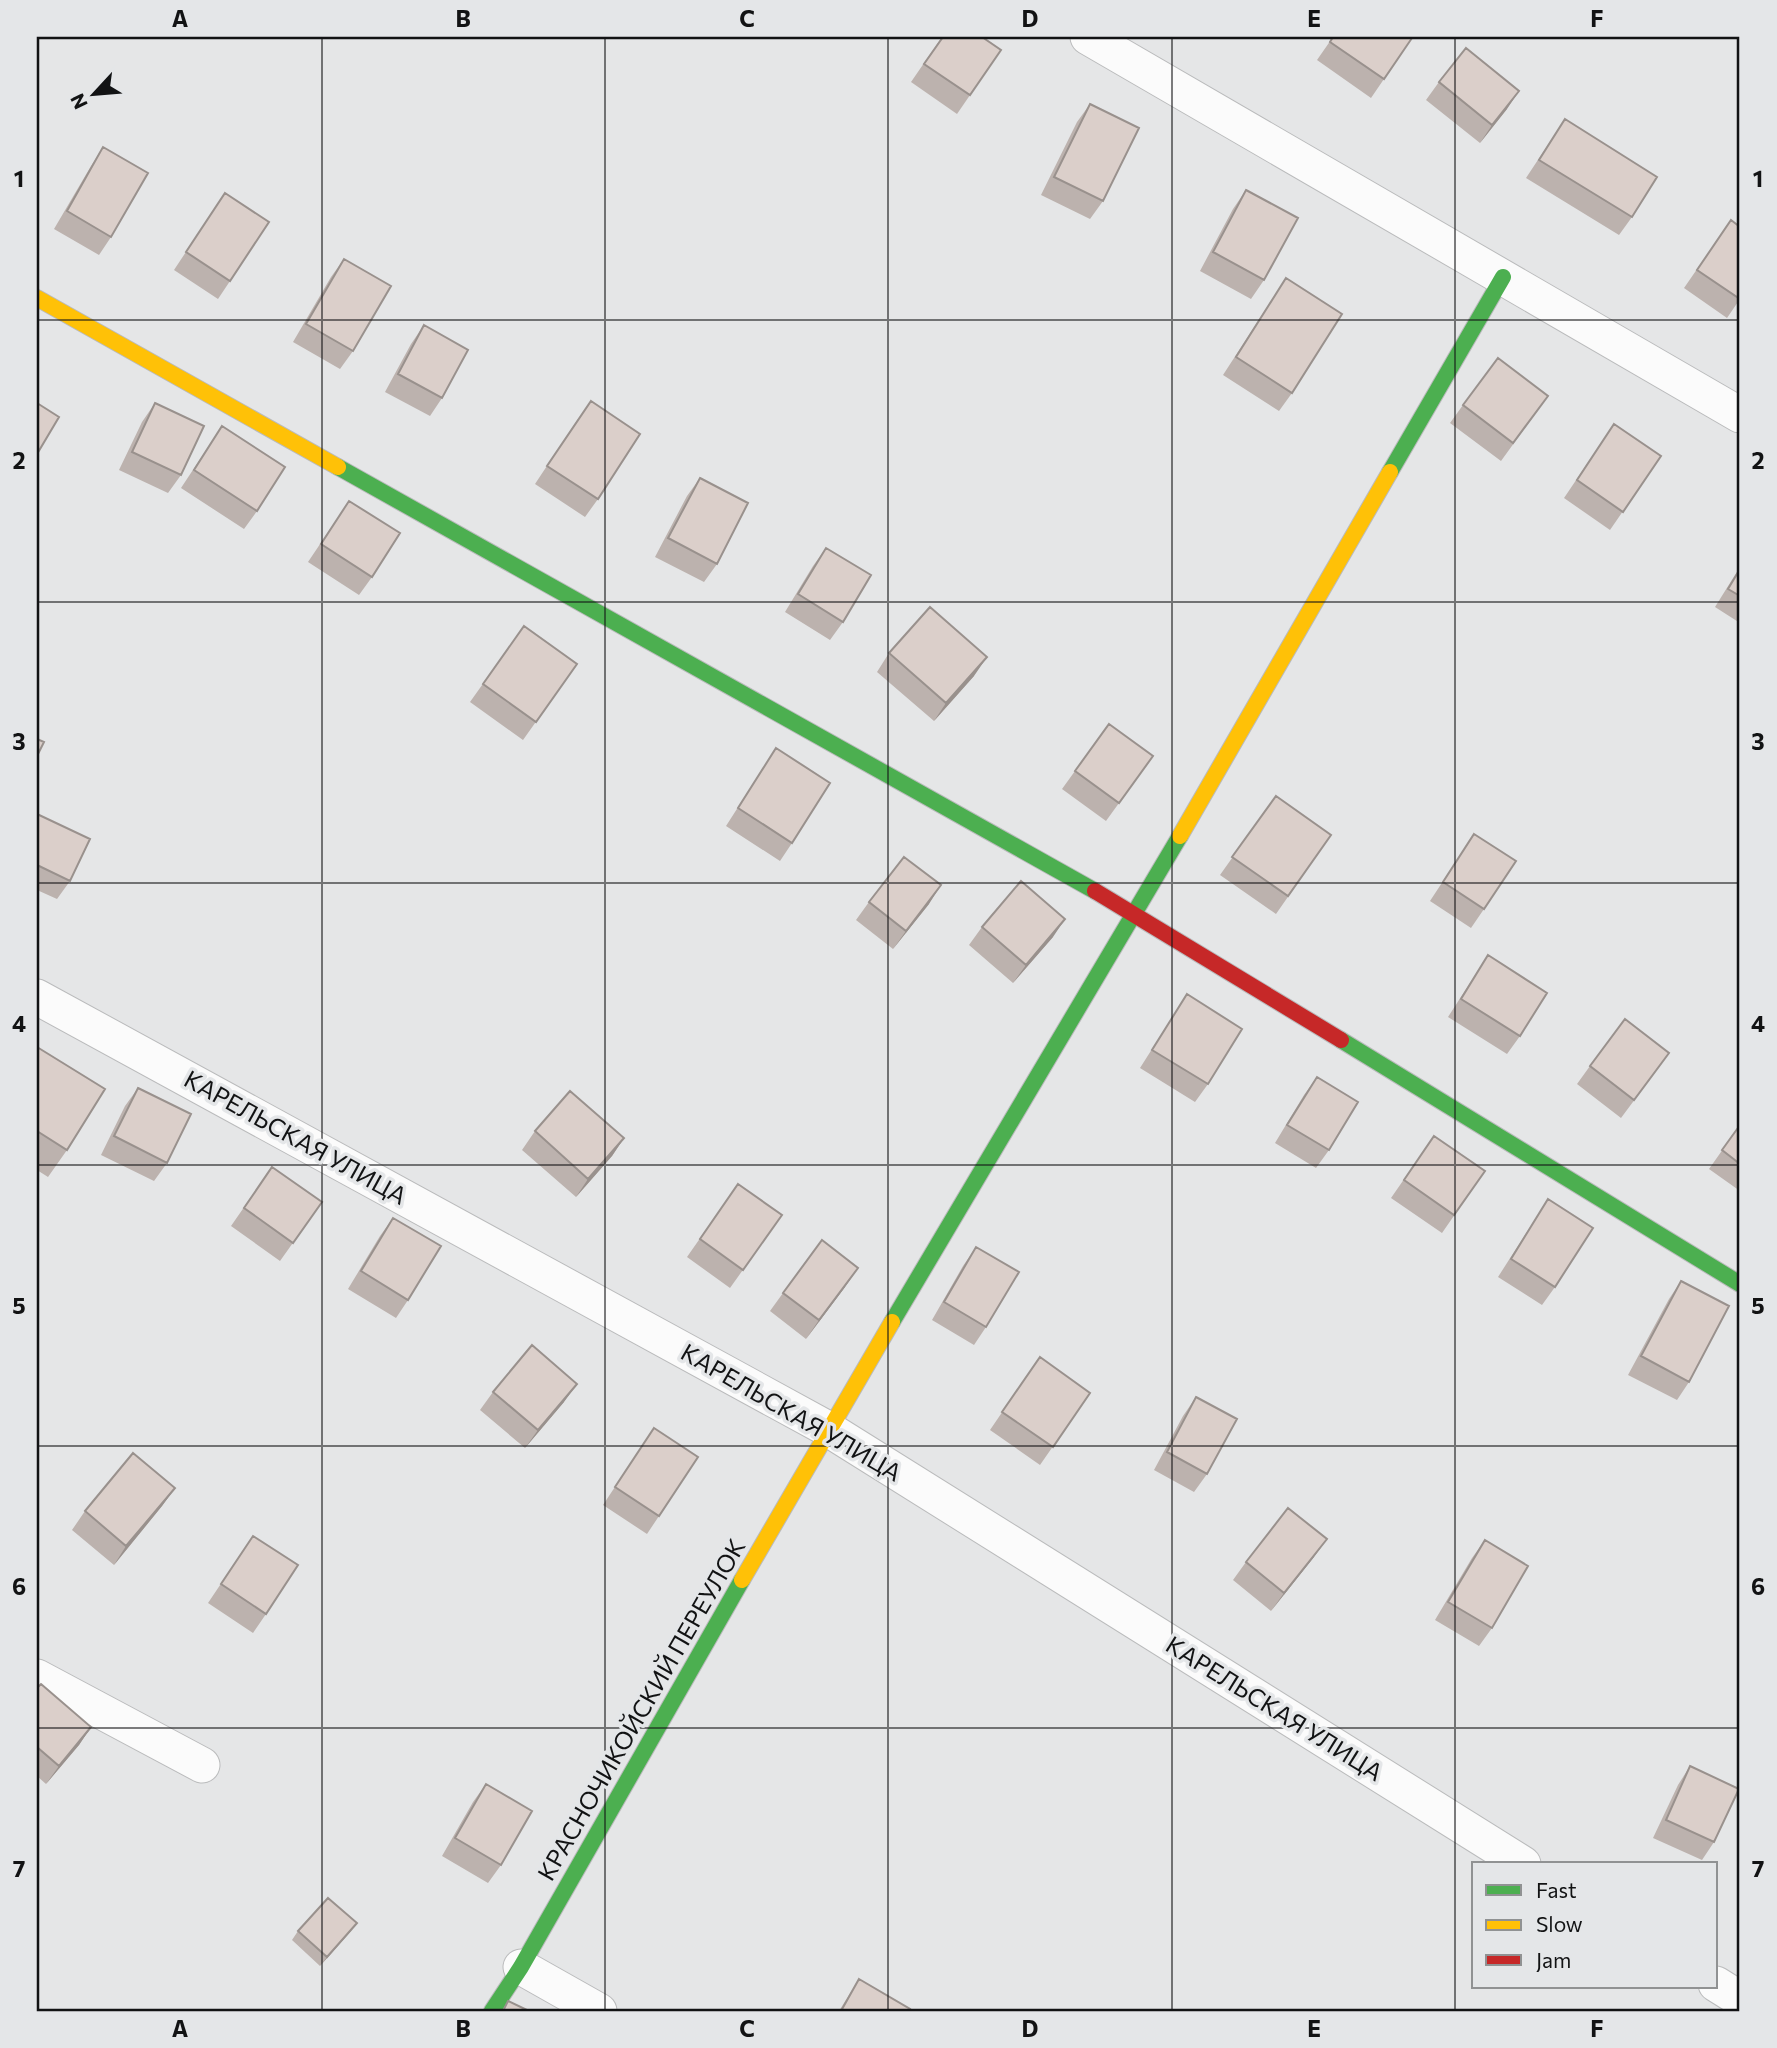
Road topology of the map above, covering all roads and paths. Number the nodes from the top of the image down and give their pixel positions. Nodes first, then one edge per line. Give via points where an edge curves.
1 (1088, 37) edge
2 (1503, 277) junction
3 (37, 298) edge
4 (1740, 415) edge
5 (1135, 914) junction
6 (37, 997) edge
7 (1740, 1284) edge
8 (828, 1429) junction
9 (37, 1676) edge
10 (202, 1765) dead end
11 (1520, 1862) edge
12 (521, 1967) junction
13 (1718, 1985) edge
14 (1740, 1999) edge
15 (492, 2011) edge
16 (599, 2011) edge

1 - 2 street
2 - 4 street
2 - 5 street, КРАСНОЧИКОЙСКИЙ ПЕРЕУЛОК
3 - 5 street
5 - 7 street
5 - 8 street, КРАСНОЧИКОЙСКИЙ ПЕРЕУЛОК
6 - 8 street, КАРЕЛЬСКАЯ УЛИЦА
8 - 11 street, КАРЕЛЬСКАЯ УЛИЦА
8 - 12 street, КРАСНОЧИКОЙСКИЙ ПЕРЕУЛОК
9 - 10 street
12 - 15 street, КРАСНОЧИКОЙСКИЙ ПЕРЕУЛОК
12 - 16 street
13 - 14 street

